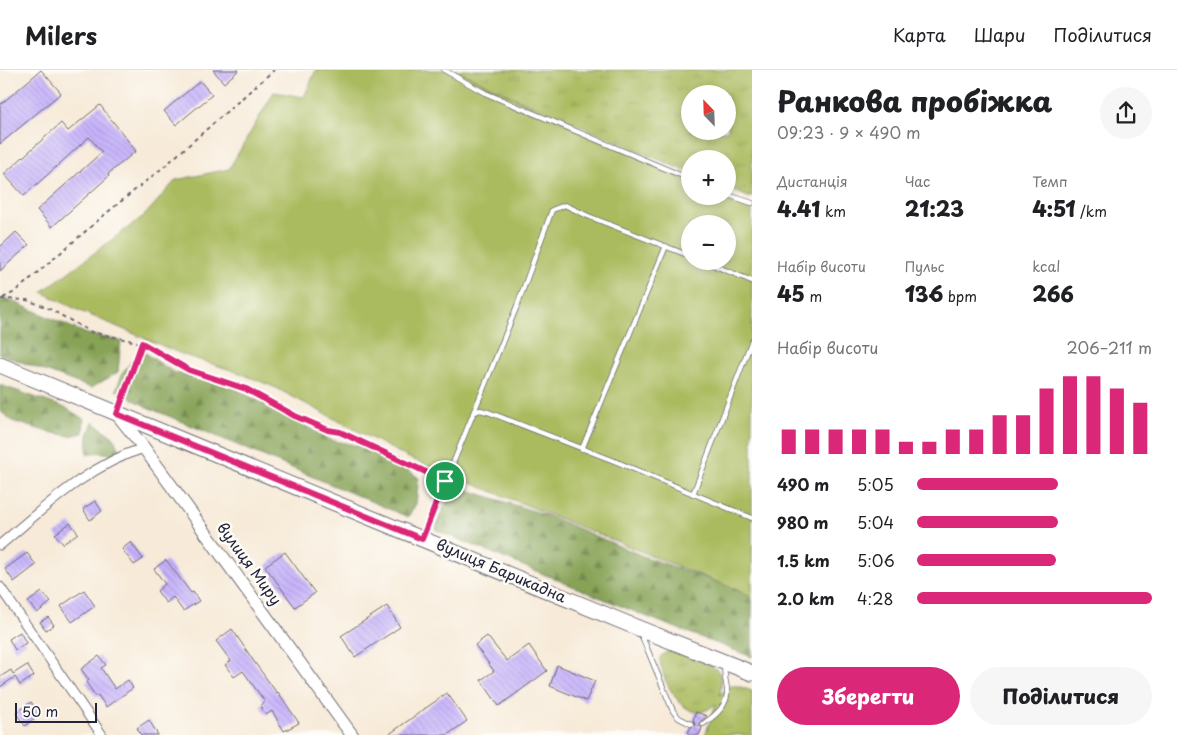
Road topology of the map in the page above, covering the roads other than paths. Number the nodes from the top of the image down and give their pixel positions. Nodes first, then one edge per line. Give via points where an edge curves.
1 (444, 70) edge
2 (681, 175) edge
3 (736, 198) edge
4 (752, 203) edge
5 (666, 246) junction
6 (681, 252) edge
7 (725, 270) edge
8 (752, 281) edge
9 (752, 340) edge
10 (0, 365) edge
11 (473, 413) junction
12 (117, 414) junction
13 (144, 448) junction
14 (582, 449) junction
15 (693, 494) junction
16 (752, 518) edge
17 (422, 539) junction
18 (0, 545) edge
19 (0, 586) edge
20 (638, 628) junction
21 (725, 663) junction
22 (752, 673) edge
23 (691, 724) dead end
24 (704, 724) dead end
25 (102, 735) edge
26 (352, 735) edge

1 - 2 lane via 485,92
3 - 4 lane
5 - 6 lane
5 - 11 lane via 565,205 552,210
5 - 14 lane
7 - 8 lane
9 - 15 lane
10 - 12 main road, вулиця Барикадна
11 - 14 lane via 480,410 488,412
11 - 17 lane
12 - 13 street, вулиця Миру
12 - 17 main road, вулиця Барикадна
13 - 18 street via 108,462 87,475
13 - 26 street, вулиця Миру
14 - 15 lane
15 - 16 lane
17 - 20 main road, вулиця Барикадна
19 - 25 street
20 - 21 main road, вулиця Барикадна
20 - 23 lane via 672,711
21 - 22 main road, вулиця Барикадна
21 - 24 lane via 727,692 724,704

